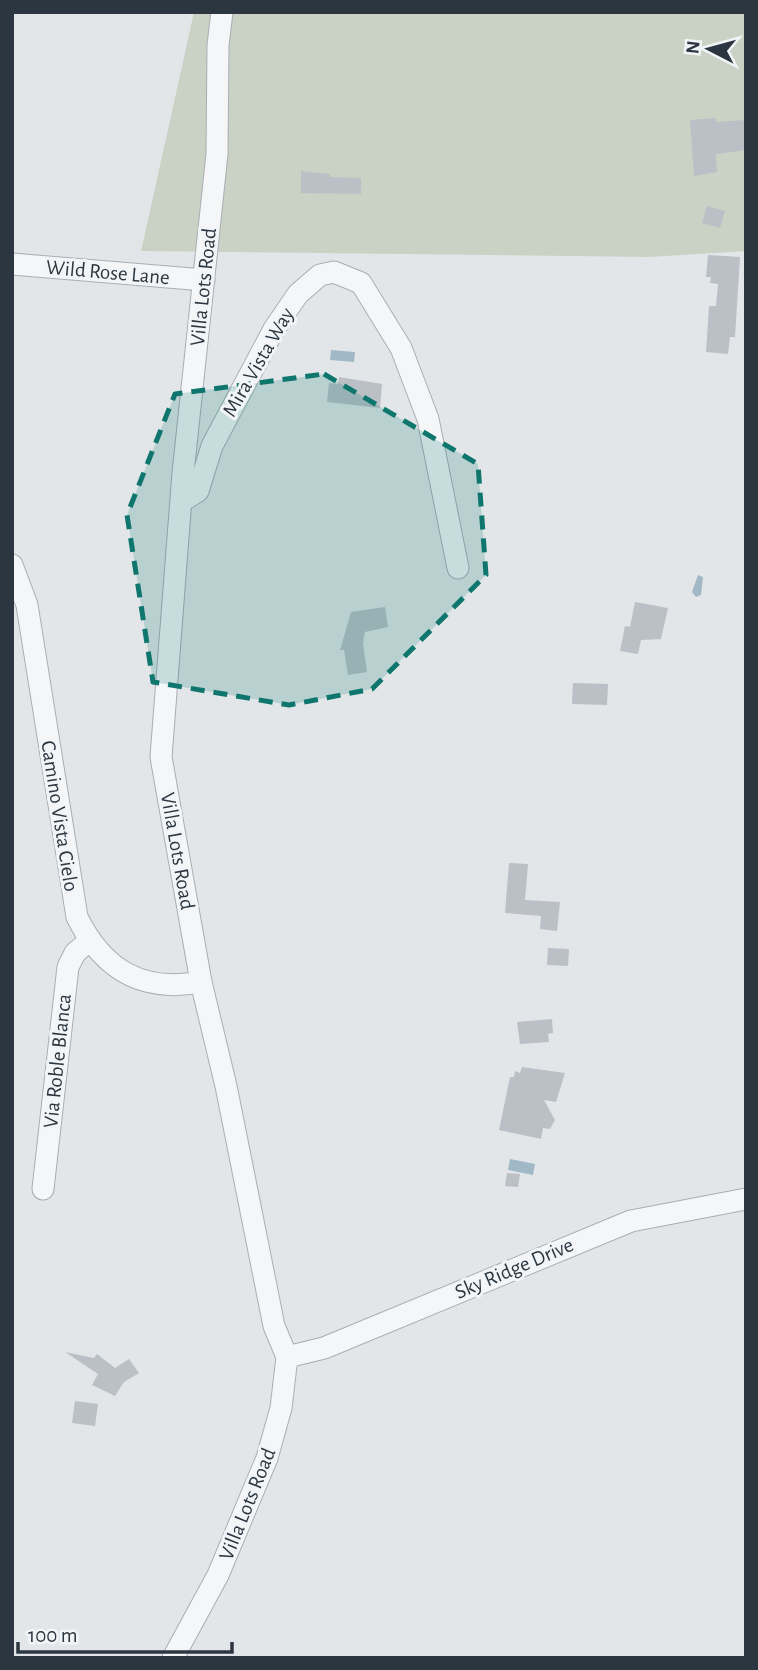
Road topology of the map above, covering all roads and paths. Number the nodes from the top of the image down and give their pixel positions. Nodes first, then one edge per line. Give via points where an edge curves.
1 (222, 12) edge
2 (12, 264) edge
3 (204, 280) junction
4 (182, 501) junction
5 (12, 565) edge
6 (457, 568) dead end
7 (89, 941) junction
8 (201, 982) junction
9 (43, 1189) dead end
10 (746, 1199) edge
11 (287, 1357) junction
12 (173, 1658) edge

1 - 3 street, Villa Lots Road via 217,154
2 - 3 street, Wild Rose Lane
3 - 4 street, Villa Lots Road
4 - 6 street, Mira Vista Way via 198,491 212,446 274,329 298,294 320,275 334,272 361,283 401,348 428,419
4 - 8 street, Villa Lots Road via 161,757
5 - 7 street, Camino Vista Cielo via 27,605 71,895
7 - 8 street, Camino Vista Cielo via 129,976 174,987
7 - 9 street, Via Roble Blanca via 68,967
8 - 11 street, Villa Lots Road via 274,1326
10 - 11 street, Sky Ridge Drive via 631,1221 324,1348
11 - 12 street, Villa Lots Road via 281,1408 258,1485 218,1575

